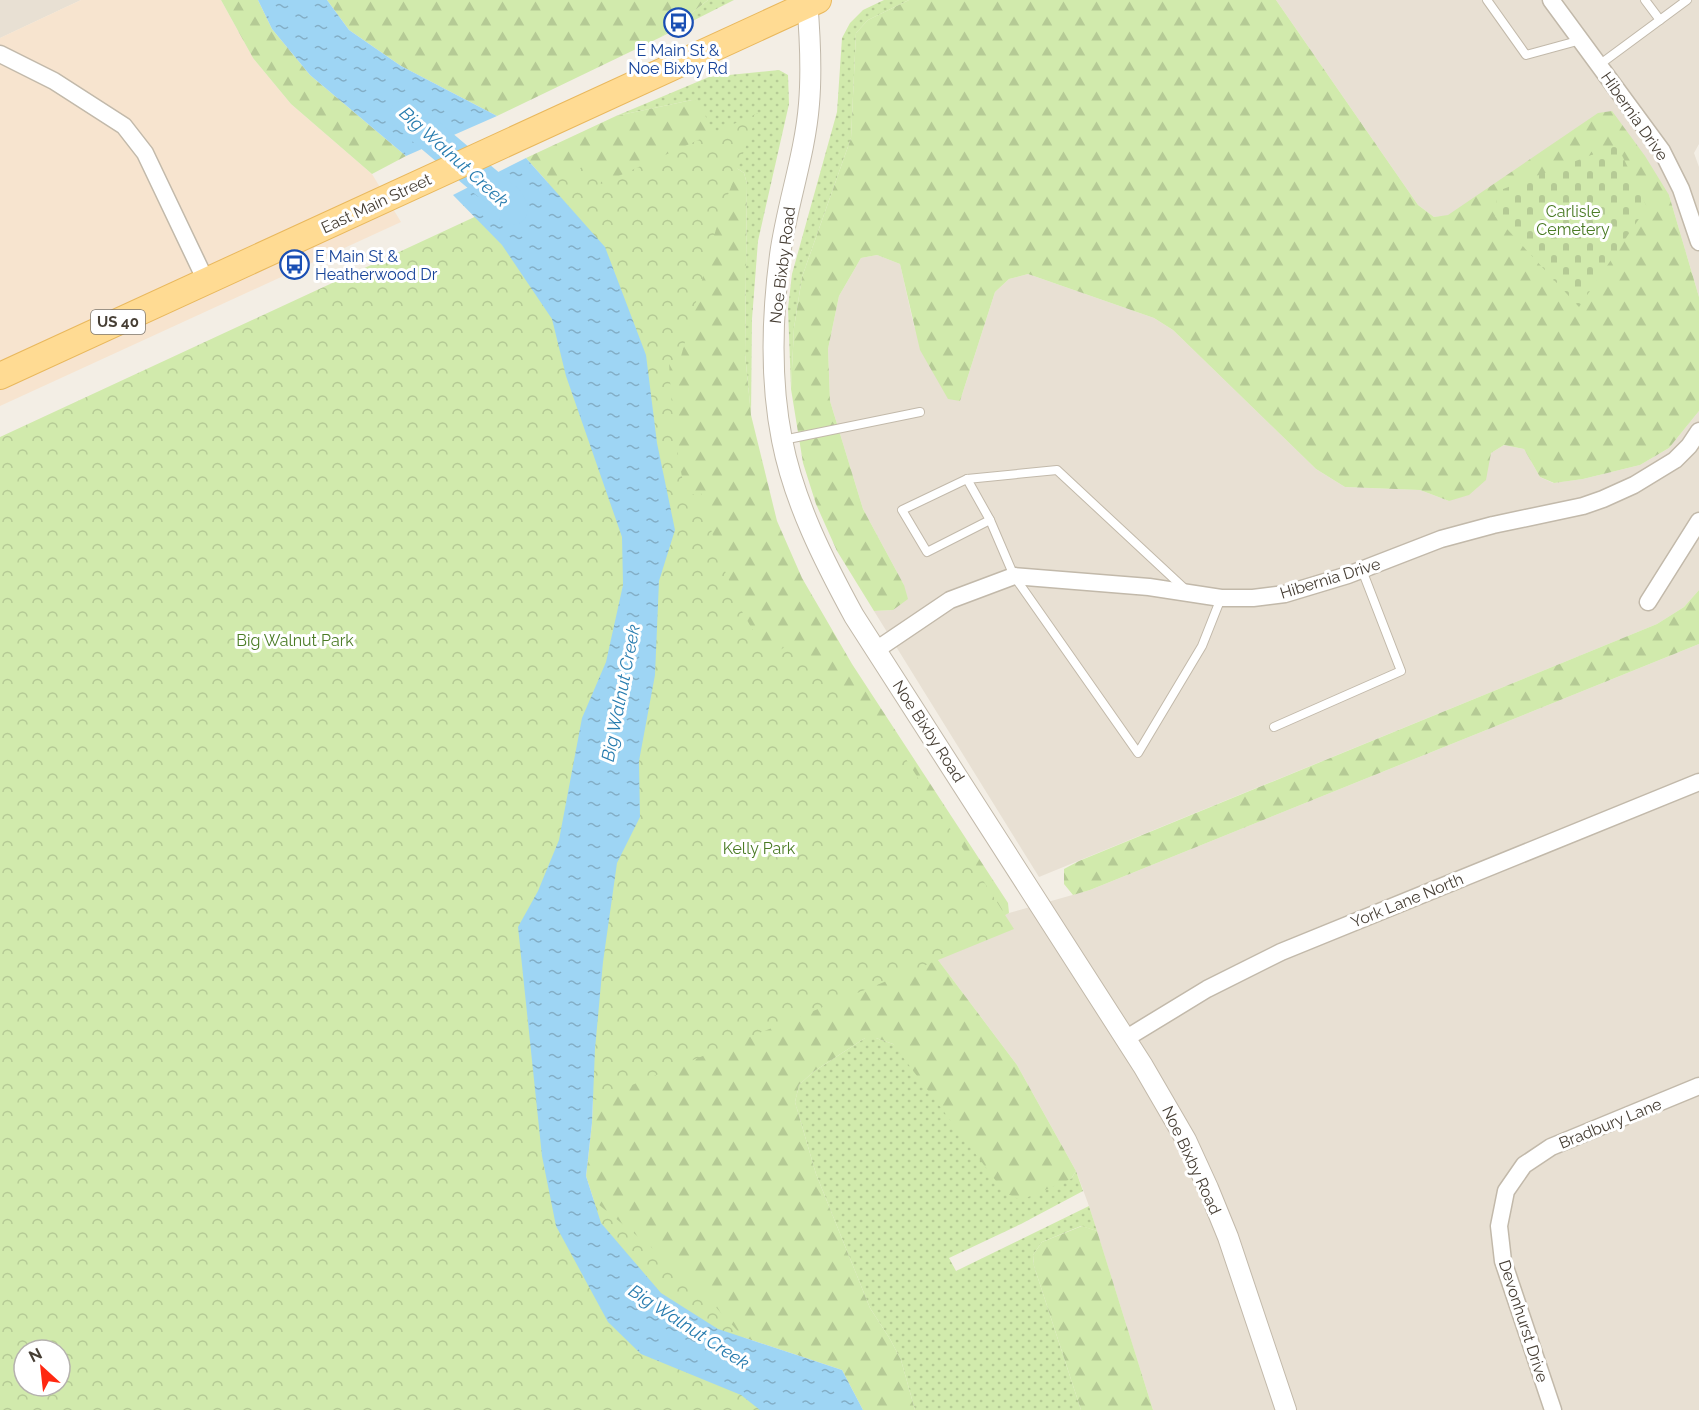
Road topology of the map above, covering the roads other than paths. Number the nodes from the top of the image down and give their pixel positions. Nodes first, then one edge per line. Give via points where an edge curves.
1 (1487, 0) edge
2 (1551, 0) edge
3 (1645, 0) edge
4 (1688, 0) edge
5 (811, 2) edge
6 (1660, 20) junction
7 (1581, 40) junction
8 (0, 54) edge
9 (1599, 65) junction
10 (1699, 243) edge
11 (206, 282) junction
12 (0, 376) edge
13 (920, 412) dead end
14 (1699, 431) edge
15 (782, 440) junction
16 (1694, 450) edge
17 (967, 479) junction
18 (990, 520) junction
19 (1699, 521) edge
20 (1362, 570) junction
21 (1014, 576) junction
22 (1190, 594) junction
23 (1221, 598) junction
24 (1648, 602) dead end
25 (876, 650) junction
26 (1274, 727) dead end
27 (1699, 782) edge
28 (1125, 1039) junction
29 (1699, 1086) edge
30 (1524, 1165) joint
31 (1286, 1410) edge
32 (1553, 1410) edge

1 - 7 lane via 1526,55
2 - 7 street, Hibernia Drive
3 - 6 lane
4 - 6 lane
5 - 11 main road, East Main Street / US 40
5 - 15 street, Noe Bixby Road via 809,105 775,299 775,371
6 - 9 lane
7 - 9 street, Hibernia Drive
8 - 11 street via 54,81 124,126 145,153
9 - 10 street, Hibernia Drive via 1662,152 1681,189
11 - 12 main road, East Main Street / US 40
13 - 15 lane
14 - 16 street, Hibernia Drive
15 - 25 street, Noe Bixby Road via 816,539 834,579
16 - 20 street, Hibernia Drive via 1634,485 1593,502 1441,539
17 - 18 lane
17 - 18 lane via 902,510 927,552
17 - 22 lane via 1057,470
18 - 21 lane
19 - 24 street
20 - 23 street, Hibernia Drive via 1285,594
20 - 26 lane via 1401,671
21 - 22 street, Hibernia Drive
21 - 23 lane via 1138,753 1202,646
21 - 25 street, Hibernia Drive via 950,600
22 - 23 street, Hibernia Drive
25 - 28 street, Noe Bixby Road
27 - 28 street, York Lane North via 1281,952 1207,989
28 - 31 street, Noe Bixby Road via 1181,1130 1208,1188
29 - 30 street, Bradbury Lane via 1551,1147
30 - 32 street, Devonhurst Drive via 1506,1191 1499,1226 1503,1261

